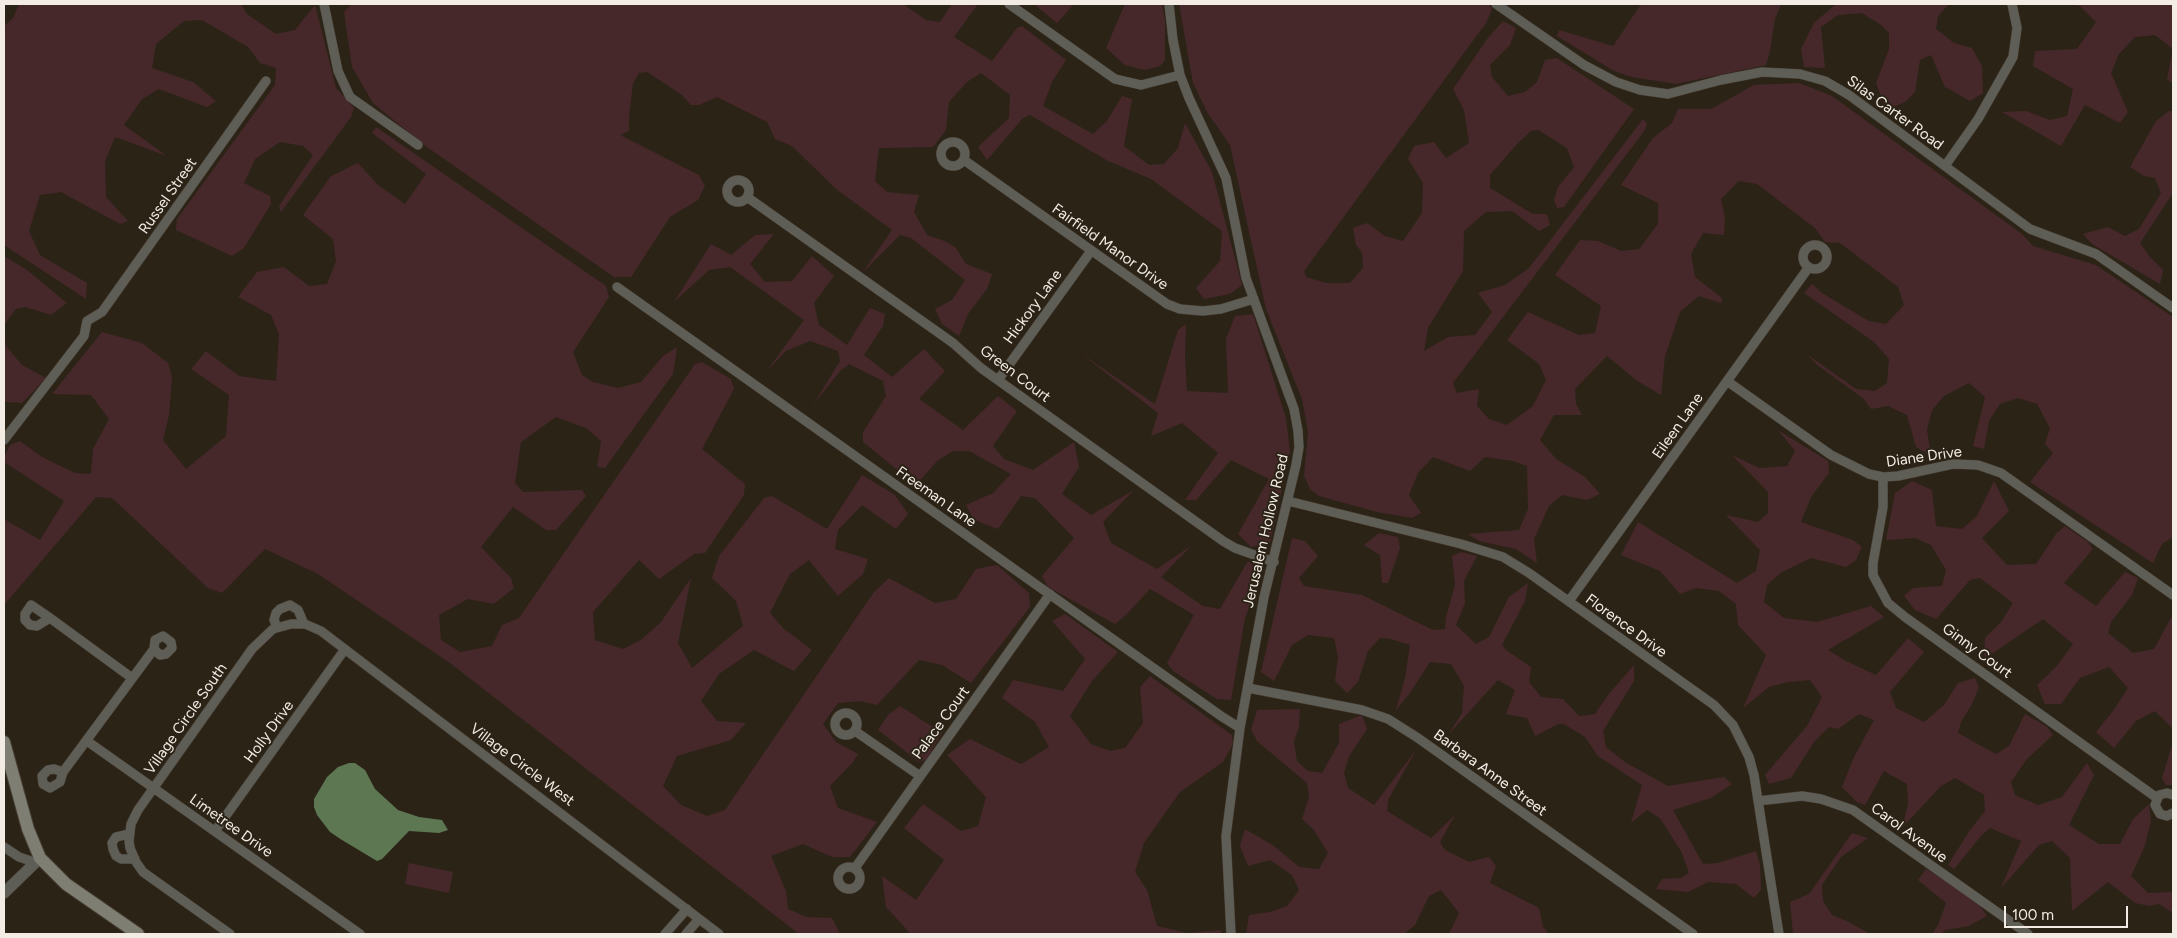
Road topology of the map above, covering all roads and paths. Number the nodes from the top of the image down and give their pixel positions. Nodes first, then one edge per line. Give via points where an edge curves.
1 (324, 4) edge
2 (1009, 4) edge
3 (1169, 4) edge
4 (1496, 4) edge
5 (2012, 4) edge
6 (1180, 75) junction
7 (266, 81) dead end
8 (418, 145) dead end
9 (964, 160) dead end
10 (1945, 166) junction
11 (747, 197) dead end
12 (1091, 251) junction
13 (1809, 266) dead end
14 (617, 286) dead end
15 (1254, 300) junction
16 (2173, 308) edge
17 (998, 380) junction
18 (1726, 381) junction
19 (4, 440) edge
20 (1883, 477) junction
21 (1288, 501) junction
22 (1274, 562) junction
23 (1050, 594) junction
24 (2173, 595) edge
25 (1568, 601) junction
26 (50, 618) dead end
27 (290, 624) joint
28 (304, 624) junction
29 (277, 627) junction
30 (154, 649) dead end
31 (345, 649) junction
32 (132, 678) junction
33 (1248, 688) junction
34 (1240, 728) junction
35 (855, 731) dead end
36 (87, 741) junction
37 (4, 742) edge
38 (4, 770) edge
39 (63, 772) dead end
40 (920, 776) junction
41 (154, 789) junction
42 (2173, 795) edge
43 (2157, 798) junction
44 (1758, 801) junction
45 (2173, 813) edge
46 (215, 831) junction
47 (129, 834) junction
48 (4, 847) edge
49 (134, 859) junction
50 (37, 860) junction
51 (856, 868) dead end
52 (4, 894) edge
53 (687, 910) junction
54 (699, 919) junction
55 (125, 934) edge
56 (138, 934) edge
57 (230, 934) edge
58 (360, 934) edge
59 (665, 934) edge
60 (686, 934) edge
61 (719, 934) edge
62 (1231, 934) edge
63 (1693, 934) edge
64 (1780, 934) edge
65 (2028, 934) edge

1 - 8 street via 338,71 350,97
2 - 6 street via 1115,79 1141,85
3 - 6 street, Jerusalem Hollow Road
4 - 10 street, Silas Carter Road via 1584,66 1640,90 1668,94 1762,72 1812,76 1837,87
5 - 10 street via 2017,28 2013,57
6 - 15 street, Jerusalem Hollow Road via 1226,178 1246,278
7 - 19 street, Russel Street via 102,312 86,321 84,336
9 - 12 street, Fairfield Manor Drive
10 - 16 street, Silas Carter Road via 2030,229 2096,254
11 - 17 street, Green Court via 953,343
12 - 15 street, Fairfield Manor Drive via 1152,295 1180,309 1221,309
12 - 17 street, Hickory Lane
13 - 18 street, Eileen Lane
14 - 23 street, Freeman Lane
15 - 21 street, Jerusalem Hollow Road via 1294,409 1299,447
17 - 22 street, Green Court via 1223,541
18 - 20 street, Diane Drive via 1831,455 1869,474
18 - 25 street, Eileen Lane
20 - 24 street, Diane Drive via 1952,464 1978,465 1996,470
20 - 43 street, Ginny Court via 1883,507 1873,576 1888,603
21 - 22 street, Jerusalem Hollow Road
21 - 25 street, Florence Drive via 1494,554 1513,562
22 - 33 street, Jerusalem Hollow Road via 1264,597
23 - 34 street, Freeman Lane
23 - 40 street, Palace Court
25 - 44 street, Florence Drive via 1723,713 1744,743
26 - 32 street
27 - 28 street, Village Circle West
27 - 29 street, Village Circle South
28 - 29 street via 298,610 290,605 276,613
28 - 31 street, Village Circle West via 322,631
29 - 41 street, Village Circle South via 252,649
30 - 32 street
31 - 46 street, Holly Drive
31 - 53 street, Village Circle West
32 - 36 street
33 - 34 street, Jerusalem Hollow Road
33 - 63 street, Barbara Anne Street via 1362,710 1388,719
34 - 62 street, Jerusalem Hollow Road via 1226,836
35 - 40 street
36 - 39 street
36 - 41 street, Limetree Drive
37 - 50 main road
38 - 50 main road via 22,840
40 - 51 street, Palace Court
41 - 46 street, Limetree Drive
41 - 47 street, Village Circle South via 134,816
42 - 43 street via 2163,793
43 - 45 street, Ginny Court via 2157,811 2163,815
44 - 64 street, Florence Drive
44 - 65 street, Carol Avenue via 1802,796 1854,810
46 - 58 street, Limetree Drive
47 - 49 street, Village Circle South
47 - 49 street, Village Circle South via 116,837 113,849 121,859
48 - 50 street via 18,858
49 - 57 street via 143,872
50 - 52 street
50 - 55 main road via 56,886
50 - 56 main road
53 - 54 street, Village Circle West
53 - 59 street
54 - 60 street
54 - 61 street, Village Circle West

